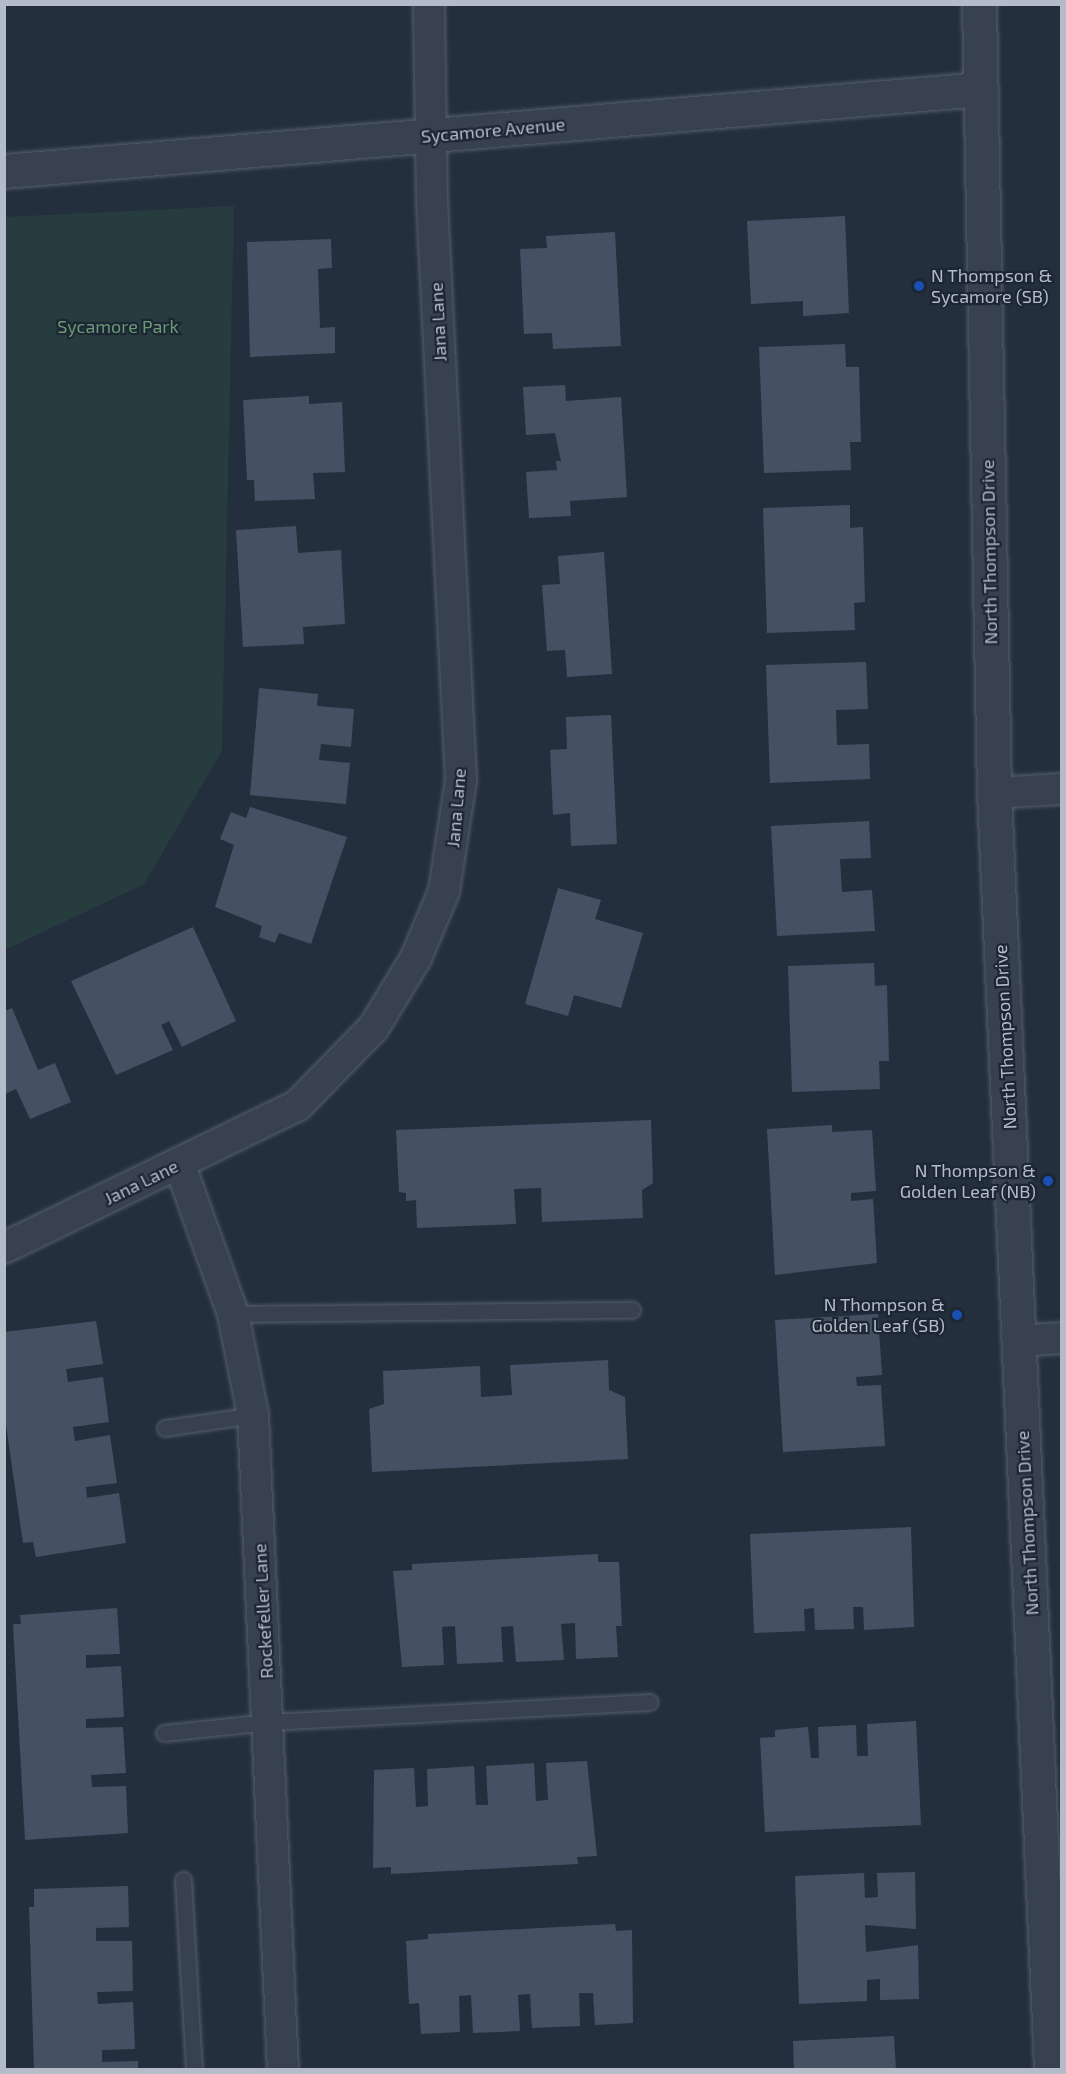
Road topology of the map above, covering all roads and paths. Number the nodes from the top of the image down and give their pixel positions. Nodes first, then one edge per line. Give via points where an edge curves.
1 (429, 4) edge
2 (979, 4) edge
3 (981, 89) junction
4 (430, 135) junction
5 (4, 171) edge
6 (1062, 789) edge
7 (994, 793) junction
8 (179, 1163) junction
9 (4, 1248) edge
10 (632, 1310) dead end
11 (233, 1314) junction
12 (1062, 1338) edge
13 (1019, 1341) junction
14 (253, 1415) junction
15 (165, 1428) dead end
16 (649, 1702) dead end
17 (268, 1722) junction
18 (164, 1733) dead end
19 (183, 1880) dead end
20 (194, 2070) edge
21 (284, 2070) edge
22 (1051, 2070) edge

1 - 4 street, Jana Lane
2 - 3 street, North Thompson Drive
3 - 4 street, Sycamore Avenue
3 - 7 street, North Thompson Drive
4 - 5 street, Sycamore Avenue
4 - 8 street, Jana Lane via 461,780 444,891 416,958 374,1028 343,1061 297,1106
6 - 7 street
7 - 13 street, North Thompson Drive
8 - 9 street, Jana Lane
8 - 11 street, Rockefeller Lane
10 - 11 lane
11 - 14 street, Rockefeller Lane
12 - 13 street
13 - 22 street, North Thompson Drive
14 - 15 lane
14 - 17 street, Rockefeller Lane
16 - 17 lane
17 - 18 lane
17 - 21 street, Rockefeller Lane
19 - 20 lane

